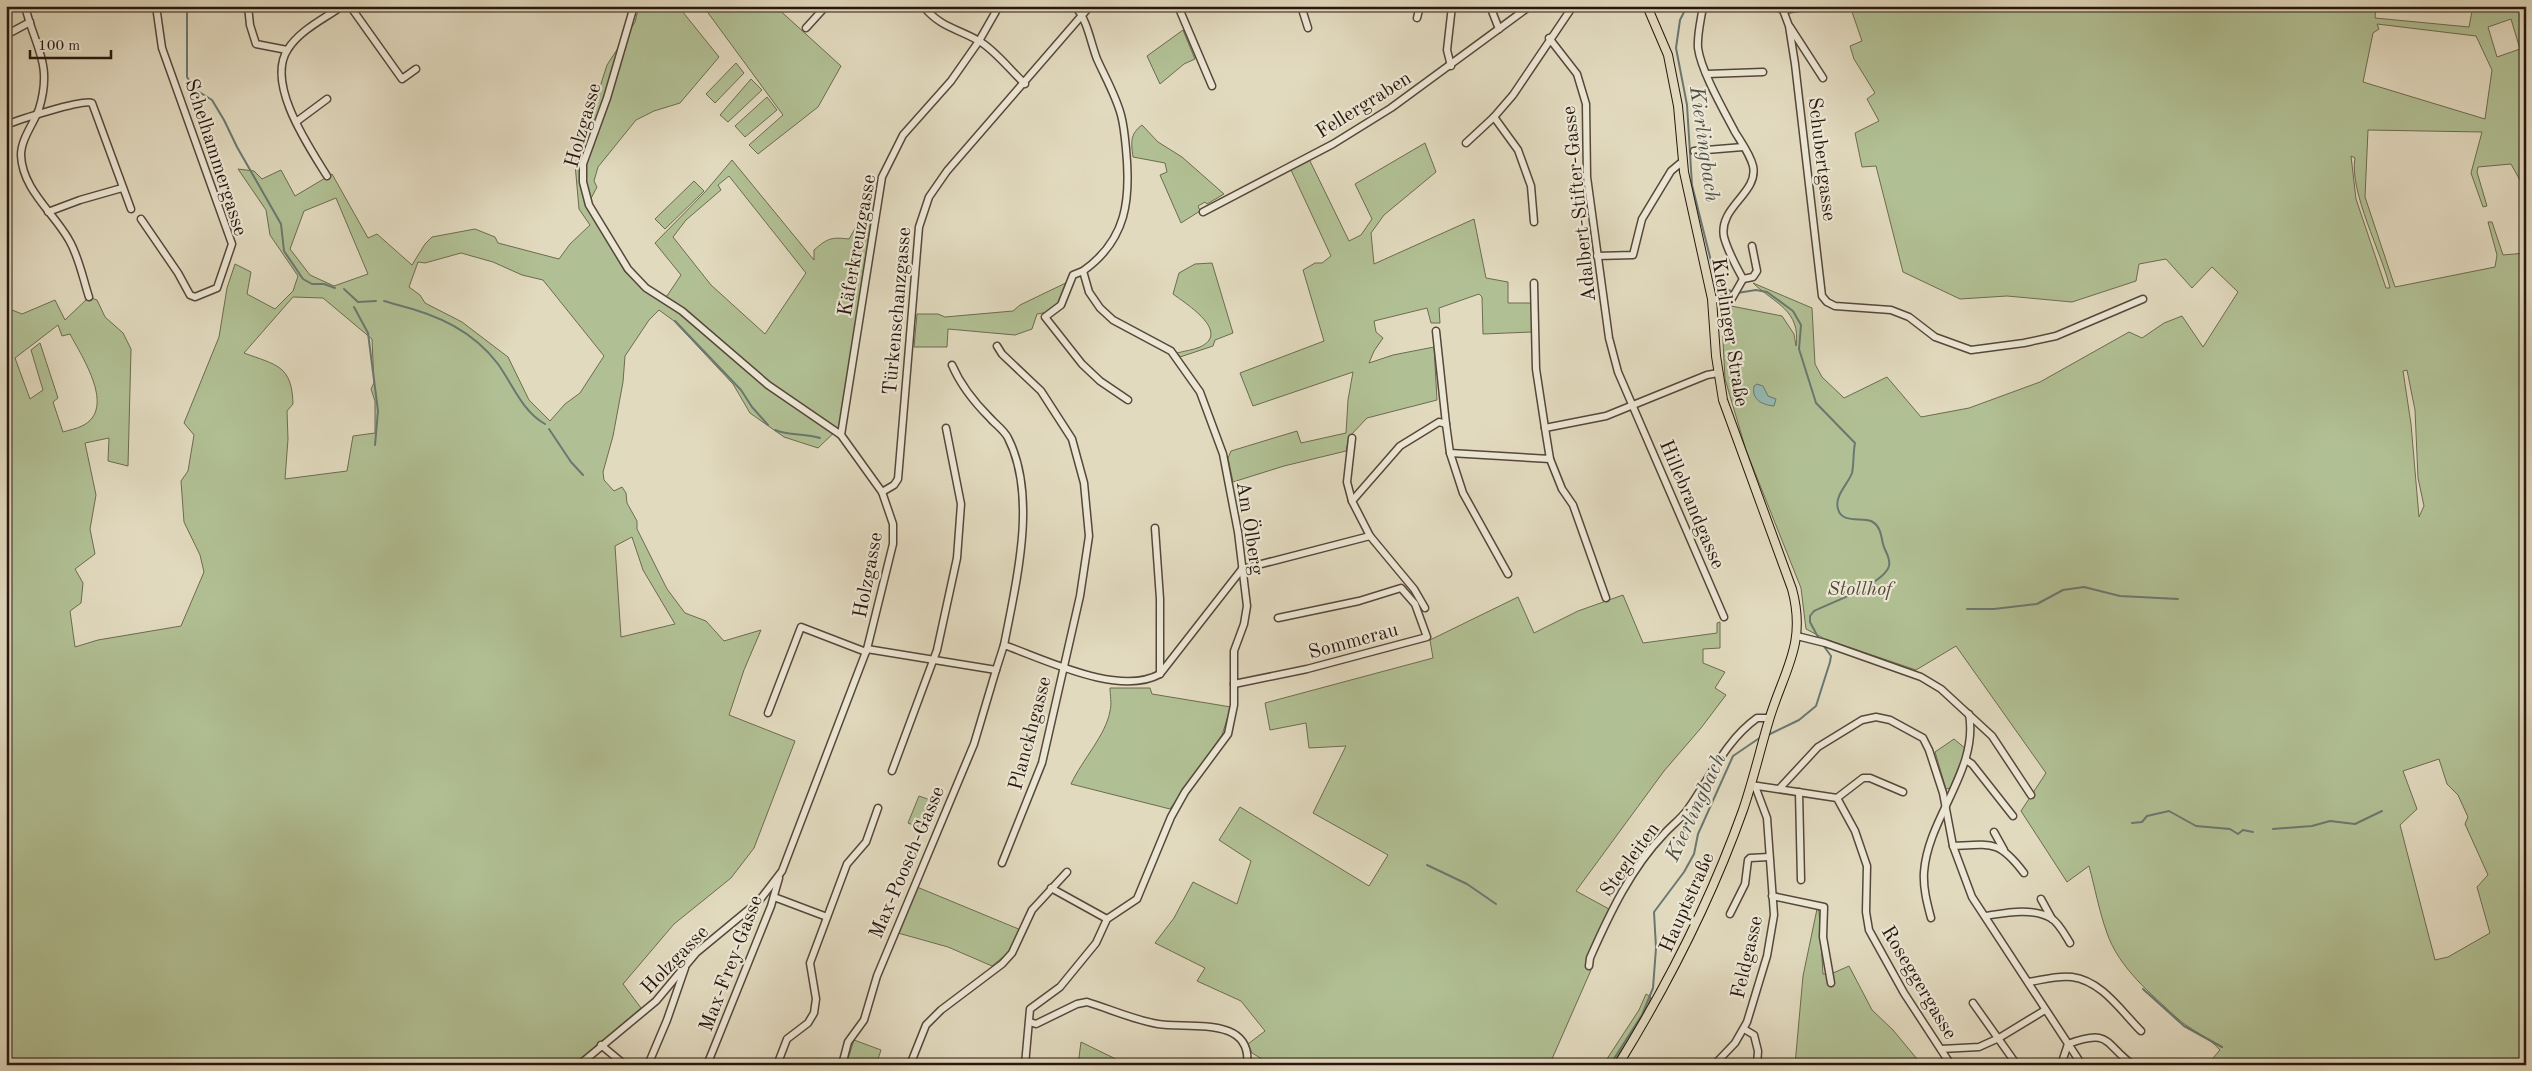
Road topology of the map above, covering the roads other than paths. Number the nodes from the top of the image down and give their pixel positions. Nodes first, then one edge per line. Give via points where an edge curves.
1 (25, 6) edge
2 (156, 6) edge
3 (248, 6) edge
4 (342, 6) edge
5 (350, 6) edge
6 (634, 6) edge
7 (826, 6) edge
8 (923, 6) edge
9 (999, 6) edge
10 (1075, 6) edge
11 (1090, 6) edge
12 (1178, 6) edge
13 (1301, 6) edge
14 (1420, 6) edge
15 (1452, 6) edge
16 (1490, 6) edge
17 (1530, 6) edge
18 (1572, 6) edge
19 (1647, 6) edge
20 (1703, 6) edge
21 (1774, 6) edge
22 (1810, 6) edge
23 (1783, 10) junction
24 (1083, 16) junction
25 (1417, 18) dead end
26 (30, 22) junction
27 (1789, 26) junction
28 (806, 28) dead end
29 (1308, 28) dead end
30 (1499, 29) junction
31 (6, 35) edge
32 (1549, 38) junction
33 (979, 41) junction
34 (286, 50) junction
35 (1451, 66) junction
36 (416, 69) dead end
37 (1763, 72) dead end
38 (1707, 74) junction
39 (1823, 78) dead end
40 (1025, 84) junction
41 (1212, 86) dead end
42 (327, 100) dead end
43 (37, 114) junction
44 (1494, 117) junction
45 (296, 122) junction
46 (6, 125) edge
47 (1466, 143) dead end
48 (1743, 147) junction
49 (1694, 151) dead end
50 (1683, 161) junction
51 (327, 176) dead end
52 (122, 188) junction
53 (131, 209) dead end
54 (48, 212) junction
55 (1203, 212) dead end
56 (141, 219) dead end
57 (1534, 222) dead end
58 (1752, 246) dead end
59 (1598, 256) junction
60 (1083, 271) junction
61 (1743, 279) junction
62 (1534, 283) dead end
63 (89, 297) dead end
64 (1712, 299) junction
65 (2143, 299) dead end
66 (1436, 331) dead end
67 (996, 346) dead end
68 (952, 365) dead end
69 (1718, 373) junction
70 (1128, 400) dead end
71 (1632, 403) junction
72 (1446, 424) junction
73 (946, 428) dead end
74 (1545, 428) junction
75 (841, 435) junction
76 (1352, 438) dead end
77 (1450, 453) junction
78 (1550, 459) junction
79 (882, 492) junction
80 (1352, 501) junction
81 (1155, 528) dead end
82 (1370, 536) junction
83 (1242, 568) junction
84 (1508, 574) dead end
85 (1606, 598) dead end
86 (1425, 608) dead end
87 (1724, 617) dead end
88 (1278, 618) dead end
89 (1797, 636) junction
90 (1004, 645) junction
91 (867, 650) junction
92 (934, 660) junction
93 (1064, 667) junction
94 (996, 670) junction
95 (1160, 674) junction
96 (1234, 684) junction
97 (768, 713) dead end
98 (1969, 714) junction
99 (1769, 718) junction
100 (1762, 742) joint
101 (1966, 760) junction
102 (892, 771) dead end
103 (1753, 786) junction
104 (1780, 788) junction
105 (1799, 792) junction
106 (1903, 792) dead end
107 (2031, 795) dead end
108 (1837, 798) junction
109 (1946, 804) junction
110 (878, 808) dead end
111 (2013, 816) dead end
112 (1994, 832) dead end
113 (1953, 846) junction
114 (2004, 850) junction
115 (1769, 857) junction
116 (1002, 863) dead end
117 (781, 872) junction
118 (1067, 872) dead end
119 (2024, 873) dead end
120 (1801, 880) dead end
121 (1051, 888) junction
122 (1772, 896) junction
123 (774, 897) junction
124 (2041, 898) dead end
125 (759, 901) junction
126 (771, 906) junction
127 (1730, 914) dead end
128 (1985, 916) junction
129 (827, 917) junction
130 (1931, 918) dead end
131 (1108, 919) junction
132 (2052, 919) junction
133 (2070, 943) dead end
134 (686, 964) junction
135 (1589, 966) dead end
136 (2029, 982) junction
137 (1830, 983) dead end
138 (662, 995) junction
139 (674, 1000) junction
140 (1973, 1003) dead end
141 (2045, 1010) junction
142 (1030, 1022) junction
143 (1744, 1029) junction
144 (2141, 1031) dead end
145 (1999, 1038) junction
146 (2068, 1044) junction
147 (601, 1045) junction
148 (1941, 1049) junction
149 (578, 1065) edge
150 (625, 1065) edge
151 (648, 1065) edge
152 (707, 1065) edge
153 (777, 1065) edge
154 (842, 1065) edge
155 (910, 1065) edge
156 (1025, 1065) edge
157 (1247, 1065) edge
158 (1618, 1065) edge
159 (1714, 1065) edge
160 (1757, 1065) edge
161 (1951, 1065) edge
162 (2017, 1065) edge
163 (2061, 1065) edge
164 (2082, 1065) edge
165 (2133, 1065) edge

1 - 26 street
2 - 56 street, Schelhammergasse via 162,48 232,244 217,288 195,297 190,295
3 - 34 street via 256,44
4 - 34 street via 299,36
5 - 36 street via 402,79
6 - 75 street, Holzgasse via 583,164 589,205 628,269 646,288 682,310 768,385
7 - 28 street
8 - 33 street via 943,25
9 - 33 street, Käferkreuzgasse
10 - 24 street
11 - 24 street, Türkenschanzgasse
12 - 41 street
13 - 29 street
14 - 25 street
15 - 35 street via 1447,50
16 - 30 street
17 - 30 street, Fellergraben
18 - 32 street
19 - 50 main road, Kierlinger Straße via 1669,61 1680,117
20 - 38 street via 1698,43
21 - 23 street
22 - 23 street
23 - 27 street, Schubertgasse
24 - 40 street, Türkenschanzgasse
24 - 60 street via 1121,115 1128,166 1127,205 1121,225 1102,258
26 - 31 street
26 - 43 street via 44,68
27 - 39 street, Schubertgasse
27 - 65 street, Schubertgasse via 1822,296 1827,302 1835,306 1891,310 1908,317 1935,337 1971,350 2056,336
30 - 35 street, Fellergraben
32 - 44 street via 1513,95
32 - 59 street, Adalbert-Stifter-Gasse via 1576,74 1586,104 1588,177
33 - 40 street
33 - 75 street, Käferkreuzgasse via 951,81 903,135 882,177
34 - 45 street via 283,87
35 - 55 street, Fellergraben via 1333,144
37 - 38 street
38 - 48 street
40 - 79 street, Türkenschanzgasse via 929,197 917,242 898,479
42 - 45 street
43 - 46 street
43 - 52 street via 84,101 92,103
43 - 54 street via 21,153 26,176
44 - 47 street
44 - 57 street via 1518,150 1531,186
45 - 51 street
48 - 49 street
48 - 61 street via 1753,165 1754,177 1729,211 1724,234
50 - 59 street via 1671,171 1642,219 1632,255
50 - 64 main road, Kierlinger Straße
52 - 53 street
52 - 54 street
54 - 63 street via 70,242
58 - 61 street via 1757,271
59 - 71 street, Adalbert-Stifter-Gasse via 1610,344
60 - 70 street via 1073,275 1061,305 1045,317 1082,364
60 - 83 street, Am Ölberg via 1089,292 1100,308 1113,320 1170,351 1200,392 1222,454
61 - 64 street via 1731,300
62 - 74 street via 1536,370
64 - 69 main road, Kierlinger Straße
66 - 72 street
67 - 93 street, Planckhgasse via 1052,406 1072,439 1084,483 1089,536
68 - 90 street, Max-Poosch-Gasse via 976,404 1007,436 1022,495 1020,564
69 - 71 street
69 - 89 main road, Kierlinger Straße via 1730,422 1792,589
71 - 74 street via 1606,416
71 - 87 street, Hillebrandgasse
72 - 77 street
72 - 80 street via 1439,422 1400,446
73 - 92 street via 959,490 960,537
74 - 78 street
75 - 79 street, Holzgasse
76 - 80 street via 1347,482
77 - 78 street
77 - 84 street via 1463,493
78 - 85 street via 1562,489 1573,505
79 - 91 street, Holzgasse via 891,514 893,544
80 - 82 street
81 - 95 street via 1160,599
82 - 83 street
82 - 86 street via 1414,589
83 - 95 street
83 - 96 street, Am Ölberg via 1246,606 1244,624 1234,651
88 - 96 street, Sommerau via 1359,601 1401,588 1415,604 1427,637 1307,669
89 - 98 street via 1825,642 1921,677 1941,689
89 - 99 main road, Kierlinger Straße via 1794,655
90 - 93 street
90 - 94 street, Max-Poosch-Gasse
91 - 92 street
91 - 97 street via 801,627
91 - 117 street, Holzgasse
92 - 94 street
92 - 102 street
93 - 95 street via 1131,682
93 - 116 street, Planckhgasse via 1042,763
94 - 154 street, Max-Poosch-Gasse via 974,744 877,976 864,1020 848,1042
96 - 131 street, Am Ölberg via 1233,719 1228,734 1185,792 1171,817 1137,899
98 - 101 street via 1971,737
98 - 107 street via 1992,736
99 - 100 main road, Kierlinger Straße
99 - 135 street, Stegleiten via 1757,718 1731,745 1685,814 1644,860 1612,909
100 - 103 main road, Hauptstraße
101 - 109 street
101 - 111 street
103 - 104 street
103 - 115 street, Feldgasse via 1766,818
103 - 158 main road, Hauptstraße via 1686,944
104 - 105 street
104 - 109 street via 1818,747 1855,722 1876,717 1899,723 1923,738 1930,750
105 - 108 street
105 - 120 street
106 - 108 street via 1864,778
108 - 148 street, Roseggergasse via 1856,831 1867,866 1868,930
109 - 113 street
109 - 130 street via 1924,872
110 - 129 street via 866,842 847,864
112 - 114 street
113 - 114 street via 1992,845
113 - 128 street via 1972,897
114 - 119 street
115 - 122 street, Feldgasse
115 - 127 street via 1748,860 1745,884
117 - 123 street, Max-Frey-Gasse
117 - 125 street, Holzgasse
118 - 121 street
121 - 131 street
121 - 155 street via 1032,910 1012,954 926,1025
122 - 137 street via 1824,907 1823,937
122 - 143 street, Feldgasse via 1774,915 1767,956
123 - 126 street, Max-Frey-Gasse
123 - 129 street
124 - 132 street
125 - 126 street
125 - 134 street, Holzgasse
126 - 152 street, Max-Frey-Gasse
128 - 132 street via 2013,911
128 - 136 street
129 - 153 street via 810,963 816,999 814,1013 808,1023 787,1038
131 - 142 street, Am Ölberg via 1096,943 1060,987 1030,1010
132 - 133 street
134 - 138 street, Holzgasse
134 - 139 street
136 - 141 street
136 - 144 street via 2070,977 2086,980 2097,986
138 - 139 street
138 - 147 street, Holzgasse
139 - 151 street
140 - 145 street
141 - 145 street
141 - 146 street
142 - 156 street, Am Ölberg
142 - 157 street via 1036,1024 1087,1002 1157,1024 1222,1028 1242,1043 1248,1055
143 - 159 street, Feldgasse
143 - 160 street via 1754,1036
145 - 148 street via 1979,1047
145 - 162 street
146 - 163 street
146 - 164 street
146 - 165 street via 2097,1037 2107,1040
147 - 149 street, Holzgasse
147 - 150 street
148 - 161 street, Roseggergasse

